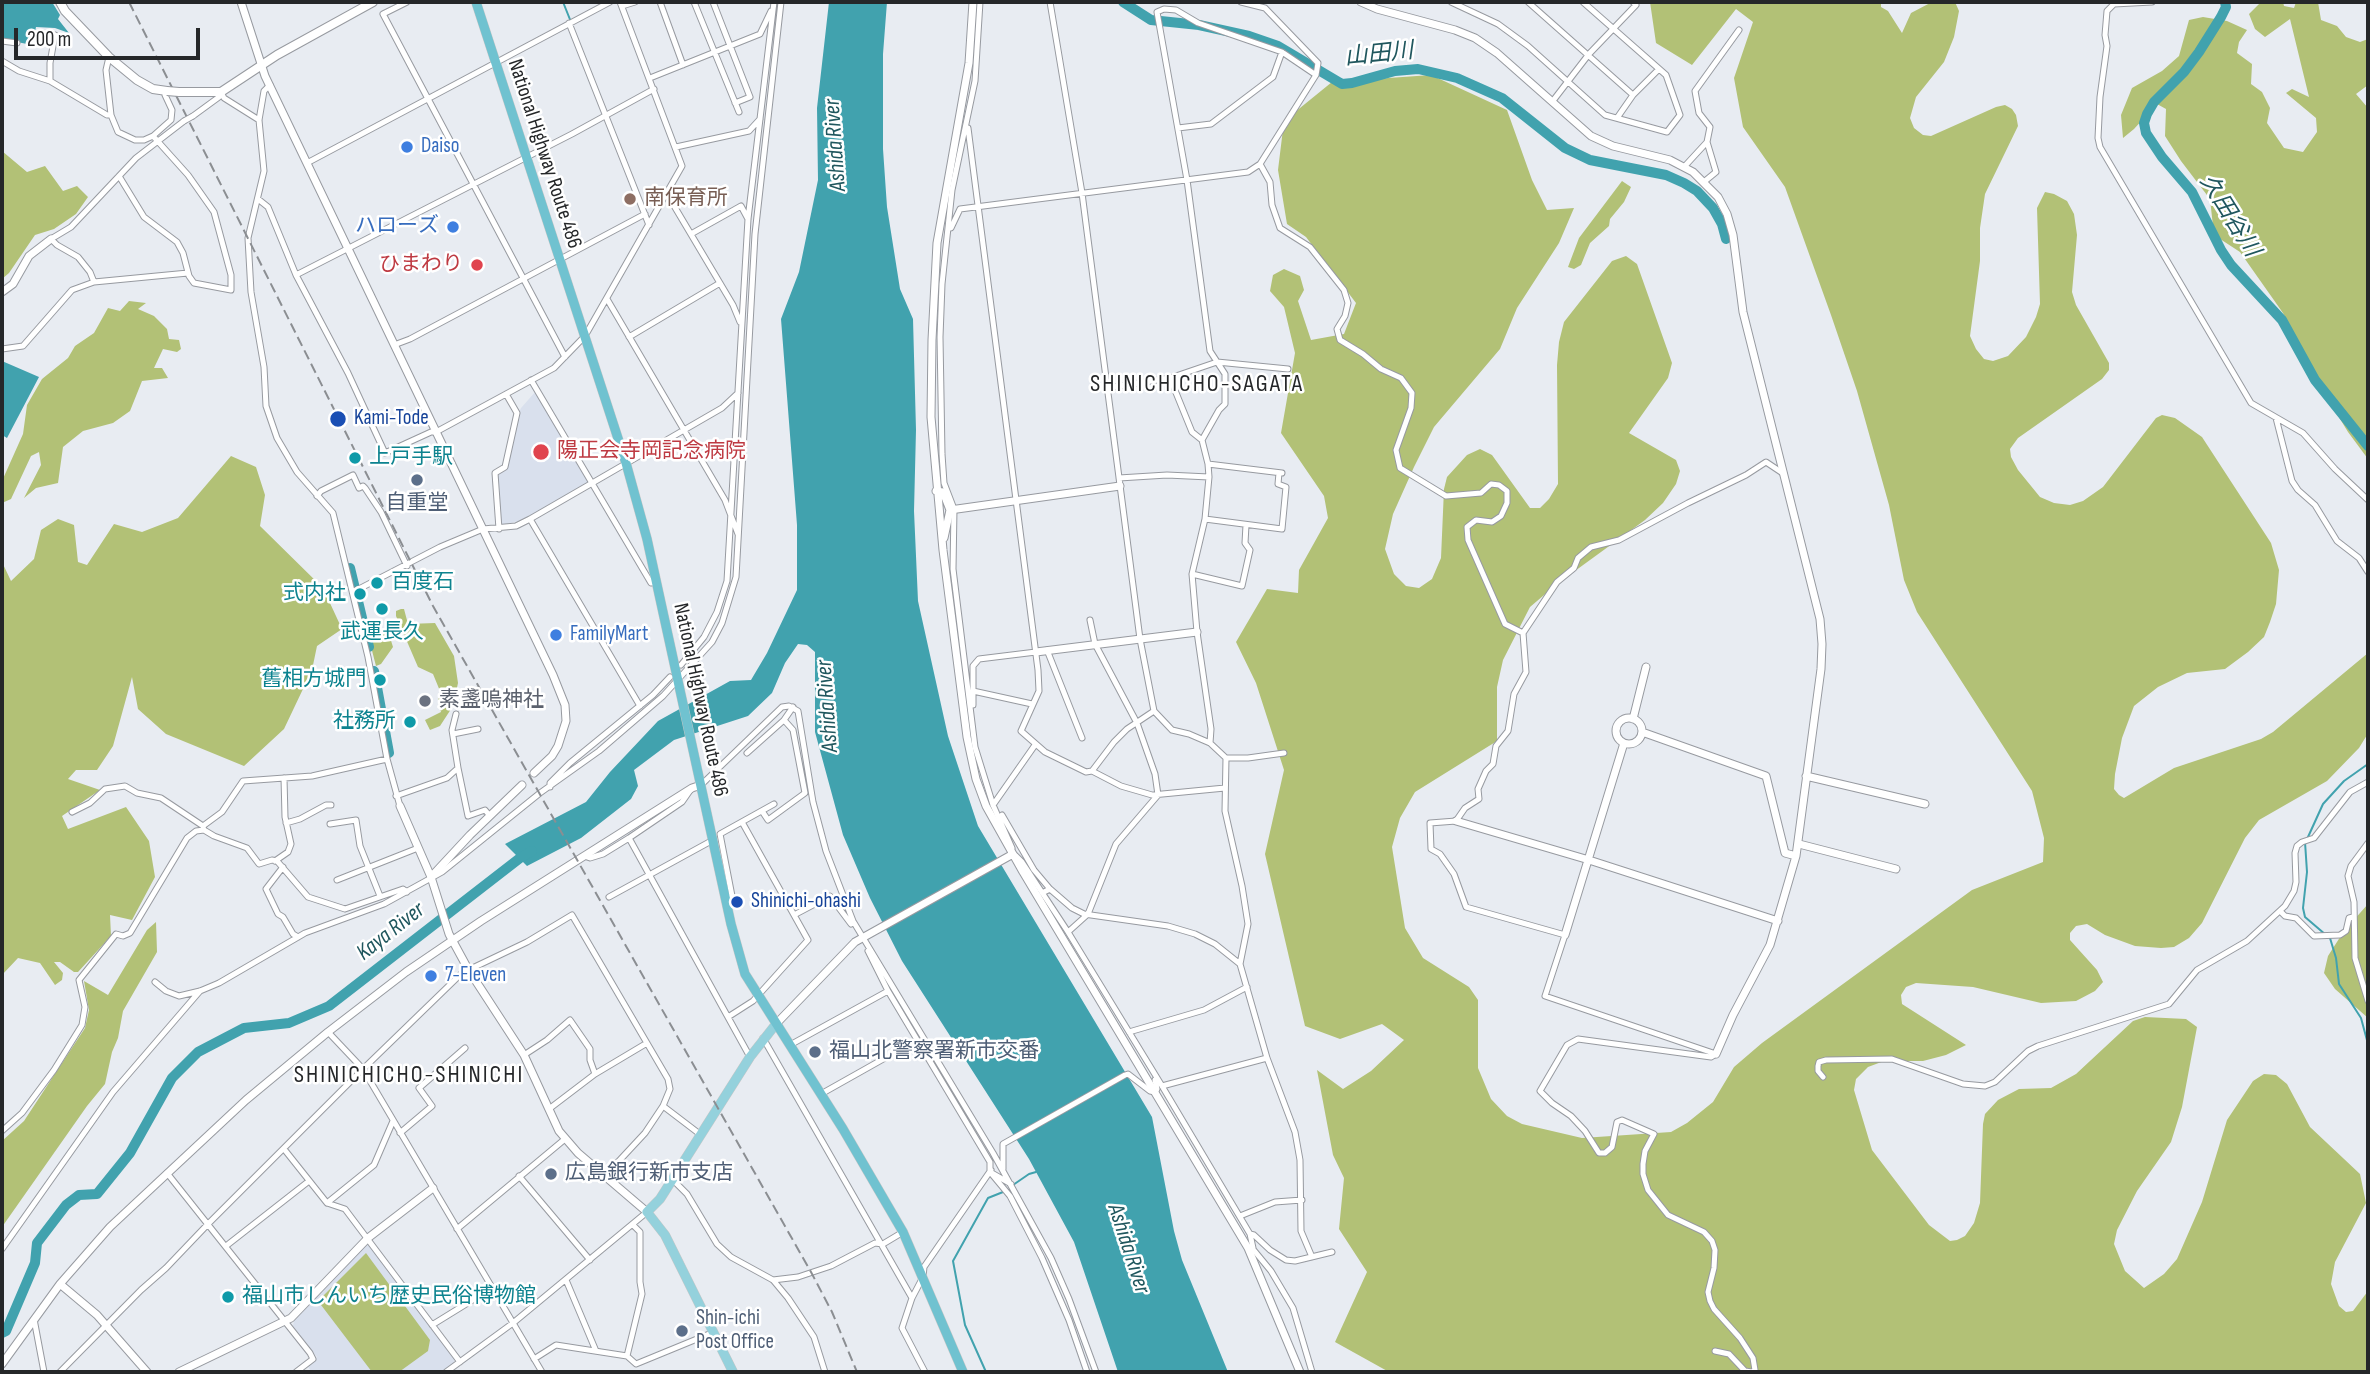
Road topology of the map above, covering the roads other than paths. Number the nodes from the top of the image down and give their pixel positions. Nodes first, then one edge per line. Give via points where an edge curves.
1 (60, 2) edge
2 (241, 2) edge
3 (373, 2) edge
4 (407, 2) edge
5 (476, 2) edge
6 (610, 2) edge
7 (635, 2) edge
8 (660, 2) edge
9 (694, 2) edge
10 (713, 2) edge
11 (774, 2) edge
12 (781, 2) edge
13 (972, 2) edge
14 (980, 2) edge
15 (1050, 2) edge
16 (1241, 2) edge
17 (1362, 2) edge
18 (1528, 2) edge
19 (1583, 2) edge
20 (1633, 2) edge
21 (2152, 2) edge
22 (1456, 3) edge
23 (621, 4) edge
24 (2109, 4) edge
25 (569, 23) junction
26 (1614, 30) junction
27 (1739, 30) dead end
28 (55, 35) dead end
29 (2, 41) edge
30 (16, 43) dead end
31 (731, 47) junction
32 (1282, 52) junction
33 (715, 53) junction
34 (1589, 54) junction
35 (109, 57) junction
36 (2, 61) edge
37 (496, 62) junction
38 (262, 65) junction
39 (683, 65) junction
40 (1659, 69) junction
41 (1316, 75) junction
42 (650, 78) junction
43 (50, 80) junction
44 (1569, 82) junction
45 (270, 85) junction
46 (654, 89) junction
47 (166, 91) junction
48 (221, 92) junction
49 (1633, 95) junction
50 (427, 99) junction
51 (1552, 102) junction
52 (736, 103) junction
53 (739, 112) dead end
54 (111, 115) junction
55 (605, 116) junction
56 (760, 118) junction
57 (1617, 118) junction
58 (259, 120) junction
59 (968, 122) junction
60 (1178, 128) junction
61 (153, 136) junction
62 (158, 141) junction
63 (1707, 142) junction
64 (676, 148) junction
65 (527, 157) junction
66 (307, 163) junction
67 (1260, 164) junction
68 (1684, 167) junction
69 (119, 176) junction
70 (1187, 180) junction
71 (1705, 181) junction
72 (473, 185) junction
73 (1082, 193) junction
74 (667, 194) junction
75 (258, 199) junction
76 (978, 207) junction
77 (645, 214) junction
78 (748, 219) junction
79 (649, 225) junction
80 (948, 228) junction
81 (691, 234) junction
82 (51, 239) junction
83 (348, 248) junction
84 (559, 258) junction
85 (188, 273) junction
86 (296, 275) junction
87 (523, 277) junction
88 (94, 282) junction
89 (720, 284) junction
90 (2, 292) edge
91 (607, 299) junction
92 (741, 324) junction
93 (585, 336) junction
94 (629, 337) junction
95 (394, 345) junction
96 (2, 349) edge
97 (565, 357) junction
98 (1217, 362) junction
99 (1288, 369) dead end
100 (1170, 378) junction
101 (531, 380) junction
102 (1107, 388) junction
103 (738, 393) junction
104 (506, 394) junction
105 (2276, 418) junction
106 (684, 429) junction
107 (436, 432) junction
108 (1202, 440) junction
109 (1779, 456) junction
110 (1766, 462) junction
111 (626, 463) junction
112 (1208, 464) junction
113 (1784, 474) junction
114 (1209, 477) junction
115 (1119, 482) junction
116 (592, 483) junction
117 (936, 491) junction
118 (317, 496) junction
119 (1016, 500) junction
120 (2368, 500) edge
121 (952, 509) junction
122 (732, 516) junction
123 (530, 519) junction
124 (1205, 519) junction
125 (1246, 525) junction
126 (483, 529) junction
127 (499, 529) junction
128 (740, 536) junction
129 (942, 540) junction
130 (407, 566) junction
131 (2368, 572) edge
132 (1192, 574) junction
133 (656, 582) junction
134 (356, 591) junction
135 (1090, 620) dead end
136 (1197, 632) junction
137 (1523, 633) junction
138 (1140, 639) junction
139 (1095, 644) junction
140 (1047, 650) junction
141 (1036, 652) junction
142 (681, 665) dead end
143 (1646, 667) dead end
144 (674, 678) junction
145 (973, 691) junction
146 (1032, 704) junction
147 (640, 706) junction
148 (793, 707) junction
149 (1154, 711) junction
150 (456, 713) dead end
151 (971, 716) junction
152 (1633, 719) junction
153 (784, 720) junction
154 (1137, 723) junction
155 (478, 729) dead end
156 (1642, 732) junction
157 (453, 734) junction
158 (1082, 738) dead end
159 (1210, 743) junction
160 (1624, 743) junction
161 (1035, 745) junction
162 (747, 753) dead end
163 (1284, 753) dead end
164 (1226, 758) junction
165 (387, 759) junction
166 (458, 768) junction
167 (1093, 771) junction
168 (534, 773) dead end
169 (1806, 776) junction
170 (284, 778) junction
171 (2368, 782) edge
172 (522, 785) dead end
173 (696, 786) junction
174 (550, 787) junction
175 (1225, 789) junction
176 (1158, 795) junction
177 (396, 796) junction
178 (775, 804) dead end
179 (994, 804) junction
180 (1925, 804) dead end
181 (331, 805) dead end
182 (400, 806) joint
183 (762, 811) junction
184 (72, 812) dead end
185 (490, 816) junction
186 (1456, 821) junction
187 (286, 822) junction
188 (742, 822) junction
189 (330, 824) dead end
190 (203, 828) junction
191 (629, 838) junction
192 (713, 839) junction
193 (2368, 843) edge
194 (1799, 844) junction
195 (418, 848) junction
196 (1013, 854) junction
197 (584, 856) junction
198 (1796, 856) junction
199 (1589, 860) junction
200 (275, 861) junction
201 (283, 867) junction
202 (369, 868) junction
203 (1896, 870) dead end
204 (649, 875) junction
205 (431, 877) junction
206 (337, 880) dead end
207 (1050, 888) junction
208 (407, 892) junction
209 (1042, 893) junction
210 (380, 896) junction
211 (609, 897) dead end
212 (726, 899) junction
213 (2280, 911) junction
214 (1088, 914) junction
215 (794, 915) junction
216 (2353, 917) junction
217 (1778, 921) junction
218 (858, 930) junction
219 (1068, 932) junction
220 (1565, 935) junction
221 (298, 937) junction
222 (451, 937) junction
223 (863, 938) junction
224 (1240, 964) junction
225 (468, 969) junction
226 (155, 982) dead end
227 (1247, 987) junction
228 (200, 991) junction
229 (888, 991) junction
230 (758, 995) junction
231 (2368, 1001) edge
232 (728, 1017) junction
233 (776, 1024) junction
234 (328, 1032) junction
235 (1129, 1032) junction
236 (763, 1038) junction
237 (647, 1043) junction
238 (790, 1045) junction
239 (465, 1048) dead end
240 (1716, 1054) junction
241 (524, 1055) junction
242 (750, 1057) junction
243 (885, 1058) dead end
244 (1267, 1058) junction
245 (363, 1069) junction
246 (595, 1074) junction
247 (1823, 1077) dead end
248 (1158, 1089) junction
249 (821, 1094) junction
250 (663, 1106) junction
251 (549, 1109) junction
252 (393, 1121) junction
253 (2, 1131) edge
254 (400, 1133) junction
255 (701, 1135) junction
256 (565, 1139) junction
257 (284, 1149) junction
258 (993, 1153) junction
259 (167, 1172) junction
260 (990, 1172) junction
261 (1004, 1172) junction
262 (519, 1176) junction
263 (605, 1176) junction
264 (672, 1179) junction
265 (309, 1181) junction
266 (1010, 1184) junction
267 (433, 1188) junction
268 (1302, 1200) junction
269 (327, 1203) junction
270 (647, 1212) junction
271 (1240, 1216) junction
272 (208, 1224) junction
273 (633, 1225) junction
274 (457, 1229) junction
275 (903, 1233) junction
276 (1250, 1234) junction
277 (368, 1238) junction
278 (880, 1244) junction
279 (226, 1246) junction
280 (1251, 1248) junction
281 (2, 1249) edge
282 (1332, 1252) dead end
283 (1312, 1257) junction
284 (590, 1260) junction
285 (923, 1277) junction
286 (566, 1280) junction
287 (773, 1280) junction
288 (60, 1284) junction
289 (492, 1289) junction
290 (912, 1298) junction
291 (34, 1319) junction
292 (285, 1321) junction
293 (513, 1323) junction
294 (106, 1325) junction
295 (432, 1325) junction
296 (714, 1332) junction
297 (596, 1351) junction
298 (1716, 1351) dead end
299 (627, 1356) junction
300 (534, 1359) junction
301 (460, 1362) junction
302 (2, 1364) edge
303 (636, 1364) junction
304 (305, 1366) junction
305 (44, 1372) edge
306 (60, 1372) edge
307 (147, 1372) edge
308 (179, 1372) edge
309 (296, 1372) edge
310 (309, 1372) edge
311 (446, 1372) edge
312 (542, 1372) edge
313 (634, 1372) edge
314 (733, 1372) edge
315 (825, 1372) edge
316 (925, 1372) edge
317 (964, 1372) edge
318 (1087, 1372) edge
319 (1096, 1372) edge
320 (1300, 1372) edge
321 (1312, 1372) edge

1 - 35 main road
2 - 38 street
3 - 38 main road
4 - 50 street via 383,15
5 - 37 highway, National Highway Route 486
6 - 25 street
7 - 23 street
8 - 39 street
9 - 33 street
10 - 31 street
11 - 31 street via 760,34
11 - 56 street
12 - 128 street via 755,234
13 - 117 street via 969,63 943,200 934,289
14 - 59 street
15 - 73 street
16 - 41 street via 1265,8 1318,63
17 - 51 street via 1475,38
18 - 34 street
19 - 26 street
20 - 26 street via 1636,5
21 - 24 street
22 - 44 street via 1498,24
23 - 42 street
24 - 105 street via 2100,147 2251,403
25 - 37 street
25 - 55 street
26 - 34 street
26 - 40 street
27 - 63 street via 1695,91 1699,113 1710,127
28 - 43 street
29 - 30 street
31 - 33 street
31 - 52 street via 750,97
32 - 41 street
32 - 60 street via 1273,77 1211,124
32 - 60 street via 1198,23 1176,10 1157,12
33 - 39 street
33 - 52 street
34 - 44 street
34 - 49 street
35 - 47 main road via 137,80
35 - 54 street
36 - 43 street
37 - 50 street
37 - 65 highway, National Highway Route 486
38 - 45 street
38 - 48 main road
39 - 42 street
40 - 49 street
40 - 57 street via 1666,75 1680,116 1667,132
41 - 67 street
42 - 46 street
43 - 54 street
44 - 51 street
44 - 57 street via 1605,115
45 - 58 street via 264,91
45 - 66 street
46 - 55 street
46 - 64 street
47 - 48 main road, bridge
47 - 61 street via 171,120
48 - 58 street
48 - 62 street, bridge
49 - 57 street
50 - 66 street
50 - 72 street
51 - 68 street via 1591,136
52 - 53 street
54 - 61 street via 118,132 144,140
55 - 65 street
55 - 77 street
56 - 64 street via 749,131
56 - 78 street
58 - 75 street via 264,171
59 - 76 street
59 - 80 street
60 - 70 street
61 - 62 street
62 - 69 street
62 - 85 street via 215,212 231,290 194,283
63 - 68 street
63 - 71 street via 1716,172
64 - 74 street via 682,166
65 - 72 street
65 - 84 highway, National Highway Route 486
66 - 83 street
67 - 70 street via 1248,172
67 - 137 street via 1270,182 1280,228 1310,247 1344,290 1348,303 1337,329 1340,340 1401,379 1412,393 1396,450 1399,468 1447,496 1481,493 1491,484 1507,491 1501,516 1492,522 1476,520 1467,527 1468,540 1505,624
68 - 71 street
69 - 82 street via 71,227
69 - 85 street via 144,217 177,242
70 - 73 street
70 - 98 street via 1210,351
71 - 109 street via 1718,197 1734,235 1743,312
72 - 83 street
72 - 87 street
73 - 76 street
73 - 102 street
74 - 79 street
74 - 81 street
75 - 86 street via 268,207
75 - 118 street via 248,238 266,406 277,438
76 - 80 street via 960,209
76 - 119 street
77 - 79 street
77 - 84 street
78 - 81 street via 741,206
78 - 92 street
79 - 91 street
80 - 121 street via 940,382 944,482
81 - 89 street
82 - 88 street via 78,257
82 - 90 street via 29,256 13,284
83 - 86 street
83 - 95 street
84 - 87 street
84 - 93 highway, National Highway Route 486
85 - 88 street
86 - 107 street via 385,453
87 - 95 street
87 - 97 street
88 - 96 street via 72,290 23,346
89 - 92 street
89 - 94 street
91 - 93 street
91 - 94 street
92 - 103 street
93 - 97 street
93 - 111 highway, National Highway Route 486
94 - 106 street
95 - 107 street
97 - 101 street
98 - 99 street
98 - 100 street
98 - 108 street via 1225,374 1225,404
100 - 102 street
100 - 108 street via 1192,432
101 - 104 street
101 - 116 street
102 - 115 street
103 - 106 street via 722,408
103 - 122 street
104 - 107 street
104 - 127 street via 517,413 505,467 495,473
105 - 120 street via 2303,433
105 - 131 street via 2292,481 2315,505 2337,541 2359,558
106 - 111 street
106 - 122 street
107 - 126 street
108 - 112 street
109 - 110 street
109 - 113 street
110 - 113 street
110 - 137 street via 1619,540 1591,547 1557,582
111 - 116 street
111 - 133 highway, National Highway Route 486
112 - 114 street
112 - 125 street via 1281,473 1278,484 1286,486 1282,530
113 - 169 street via 1820,619 1822,644
114 - 115 street via 1167,475
114 - 124 street
115 - 119 street
115 - 138 street
116 - 123 street
116 - 133 street via 651,583
117 - 121 street via 943,492
117 - 129 street
118 - 130 street via 353,475 381,512
118 - 134 street via 333,513
119 - 121 street
119 - 141 street
121 - 129 street
121 - 151 street via 953,569
122 - 128 street
122 - 142 street via 727,581 717,612
123 - 127 street
123 - 147 street
124 - 125 street
124 - 132 street
125 - 132 street via 1245,543 1250,550 1242,586
126 - 127 street
126 - 130 street
126 - 168 street via 565,705 558,746
128 - 144 street via 736,578 722,623 697,661
129 - 196 street via 972,758 986,806
130 - 134 street
132 - 136 street
133 - 144 highway, National Highway Route 486
134 - 165 street
135 - 139 street
136 - 138 street
136 - 159 street
137 - 186 street via 1526,672 1514,694 1508,731 1496,746 1493,764 1478,789 1479,799
138 - 139 street
138 - 149 street
139 - 140 street
139 - 154 street
140 - 141 street
140 - 158 street
141 - 145 street via 979,659 973,666
141 - 146 street via 1039,691
143 - 152 street
144 - 147 street
144 - 173 highway, National Highway Route 486
144 - 174 street via 663,696
145 - 146 street
145 - 151 street
146 - 161 street via 1021,731
147 - 174 street via 570,763
148 - 153 street
148 - 173 street via 782,707
148 - 218 street via 798,711 826,851
149 - 154 street
149 - 159 street via 1172,730
150 - 157 street
151 - 179 street via 975,747
152 - 156 street
152 - 160 street via 1618,725 1616,733
153 - 162 street
153 - 183 street via 793,730 805,793 768,820
154 - 167 street via 1114,742
154 - 176 street
155 - 157 street
156 - 160 street via 1636,742
156 - 198 street via 1766,776 1785,853
157 - 166 street
159 - 164 street
160 - 199 street
161 - 167 street via 1086,772
161 - 179 street
163 - 164 street
164 - 175 street
165 - 170 street
165 - 177 street
166 - 177 street via 447,778
166 - 185 street via 468,816 485,810
167 - 176 street via 1121,786
169 - 180 street
169 - 194 street
170 - 187 street
170 - 190 street via 243,781 222,813
171 - 213 street via 2350,792 2314,838 2297,846 2294,891
172 - 185 street
173 - 191 street via 682,802
173 - 192 highway, National Highway Route 486
173 - 197 street
174 - 205 street
175 - 176 street
175 - 224 street via 1225,811 1248,925
176 - 214 street via 1116,844
177 - 182 street
178 - 183 street
179 - 196 street
179 - 207 street
181 - 187 street
182 - 195 street
183 - 188 street
184 - 190 street via 104,789 125,786 161,798
185 - 205 street
186 - 199 street
186 - 220 street via 1430,823 1431,849 1454,874 1466,907
187 - 200 street via 291,844
188 - 212 street via 720,834 732,896
188 - 215 street
189 - 202 street via 356,821
190 - 200 street via 247,848 259,864
190 - 253 street via 187,838 130,933 116,934 79,980 85,1007 82,1025 22,1113
191 - 197 street via 603,853
191 - 204 street
192 - 204 street
192 - 212 highway, National Highway Route 486
193 - 216 street via 2348,876
194 - 198 street
194 - 203 street
195 - 202 street
195 - 205 street
196 - 209 street
196 - 223 street
196 - 248 street
197 - 222 street
198 - 217 street
199 - 217 street
199 - 220 street
200 - 201 street
201 - 210 street via 308,897 345,909
201 - 221 street via 265,889
202 - 206 street
202 - 210 street
204 - 211 street
204 - 232 street
205 - 208 street
205 - 222 street
207 - 209 street
207 - 214 street via 1072,908
208 - 210 street via 403,889
208 - 221 street
209 - 219 street
212 - 230 highway, National Highway Route 486 via 741,962
213 - 216 street via 2296,918 2314,936 2340,935
213 - 247 street via 2247,941 2197,970 2169,1003 2038,1046 1985,1086 1963,1084 1892,1059 1826,1060 1818,1066
214 - 219 street
214 - 224 street via 1195,934
215 - 218 street via 830,896
215 - 230 street via 808,940
216 - 231 street via 2355,958
217 - 240 street
218 - 223 street
219 - 235 street
220 - 240 street via 1545,996
221 - 228 street
222 - 225 street
222 - 234 street
223 - 229 street
223 - 233 street
223 - 258 street
224 - 227 street
225 - 237 street via 572,915
225 - 241 street
225 - 245 street
226 - 228 street via 179,996
227 - 235 street via 1204,1010
227 - 244 street
228 - 281 street via 113,1092
229 - 238 street
229 - 260 street via 990,1162
230 - 232 street
230 - 233 highway, National Highway Route 486
232 - 242 street
233 - 236 main road
233 - 238 highway, National Highway Route 486
234 - 245 street
234 - 259 street
235 - 248 street
236 - 242 main road
236 - 278 street
237 - 246 street
237 - 250 street via 668,1079 670,1089
238 - 249 highway, National Highway Route 486
239 - 254 street via 419,1088 432,1106
240 - 298 street via 1711,1057 1578,1039 1567,1045 1540,1091 1572,1116 1599,1153 1612,1147 1617,1122 1622,1120 1654,1134 1643,1164 1648,1190 1668,1215 1704,1232 1712,1241 1710,1301 1740,1338 1755,1370 1745,1370 1729,1354
241 - 246 street via 570,1020 590,1049
241 - 251 street
242 - 255 main road
243 - 249 street
244 - 248 street
244 - 268 street via 1295,1132
245 - 252 street
245 - 257 street
246 - 251 street
248 - 261 street via 1150,1091 1125,1075 1003,1144
248 - 271 street
248 - 280 street
249 - 275 highway, National Highway Route 486
250 - 255 street
250 - 263 street
251 - 256 street
252 - 254 street
252 - 269 street via 369,1171
254 - 267 street
255 - 264 main road
256 - 262 street
256 - 263 street
257 - 265 street
257 - 272 street
258 - 260 street
258 - 261 street
259 - 272 street
259 - 288 street
260 - 266 street
260 - 285 street via 924,1267
260 - 318 street via 1010,1196 1042,1258
261 - 266 street
262 - 274 street
262 - 284 street
263 - 270 street
264 - 270 main road
264 - 287 street via 730,1258
265 - 269 street
265 - 279 street
266 - 319 street via 1051,1258
267 - 274 street
267 - 277 street
268 - 271 street via 1275,1202
268 - 283 street via 1301,1231
269 - 277 street via 345,1209
270 - 273 street
270 - 296 main road via 665,1235
271 - 276 street
272 - 279 street
272 - 294 street
273 - 284 street
273 - 299 street via 640,1232 642,1294
274 - 289 street
275 - 278 street
275 - 285 highway, National Highway Route 486
276 - 280 street
276 - 283 street via 1286,1260
277 - 292 street
277 - 295 street
278 - 287 street via 831,1266
278 - 290 street
279 - 292 street
280 - 320 street
280 - 321 street via 1293,1308
282 - 283 street
284 - 286 street
285 - 290 street
285 - 317 highway, National Highway Route 486
286 - 293 street
286 - 297 street
287 - 315 street via 814,1337
288 - 291 street
288 - 294 street
289 - 293 street
289 - 295 street
290 - 316 street via 902,1328
291 - 302 street
291 - 305 street
292 - 304 street via 313,1359
292 - 308 street
293 - 300 street
293 - 301 street
294 - 306 street
294 - 307 street
295 - 301 street
296 - 303 street
296 - 314 main road
297 - 299 street
297 - 300 street via 556,1345
299 - 303 street
300 - 312 street
301 - 311 street
303 - 313 street
304 - 309 street
304 - 310 street

